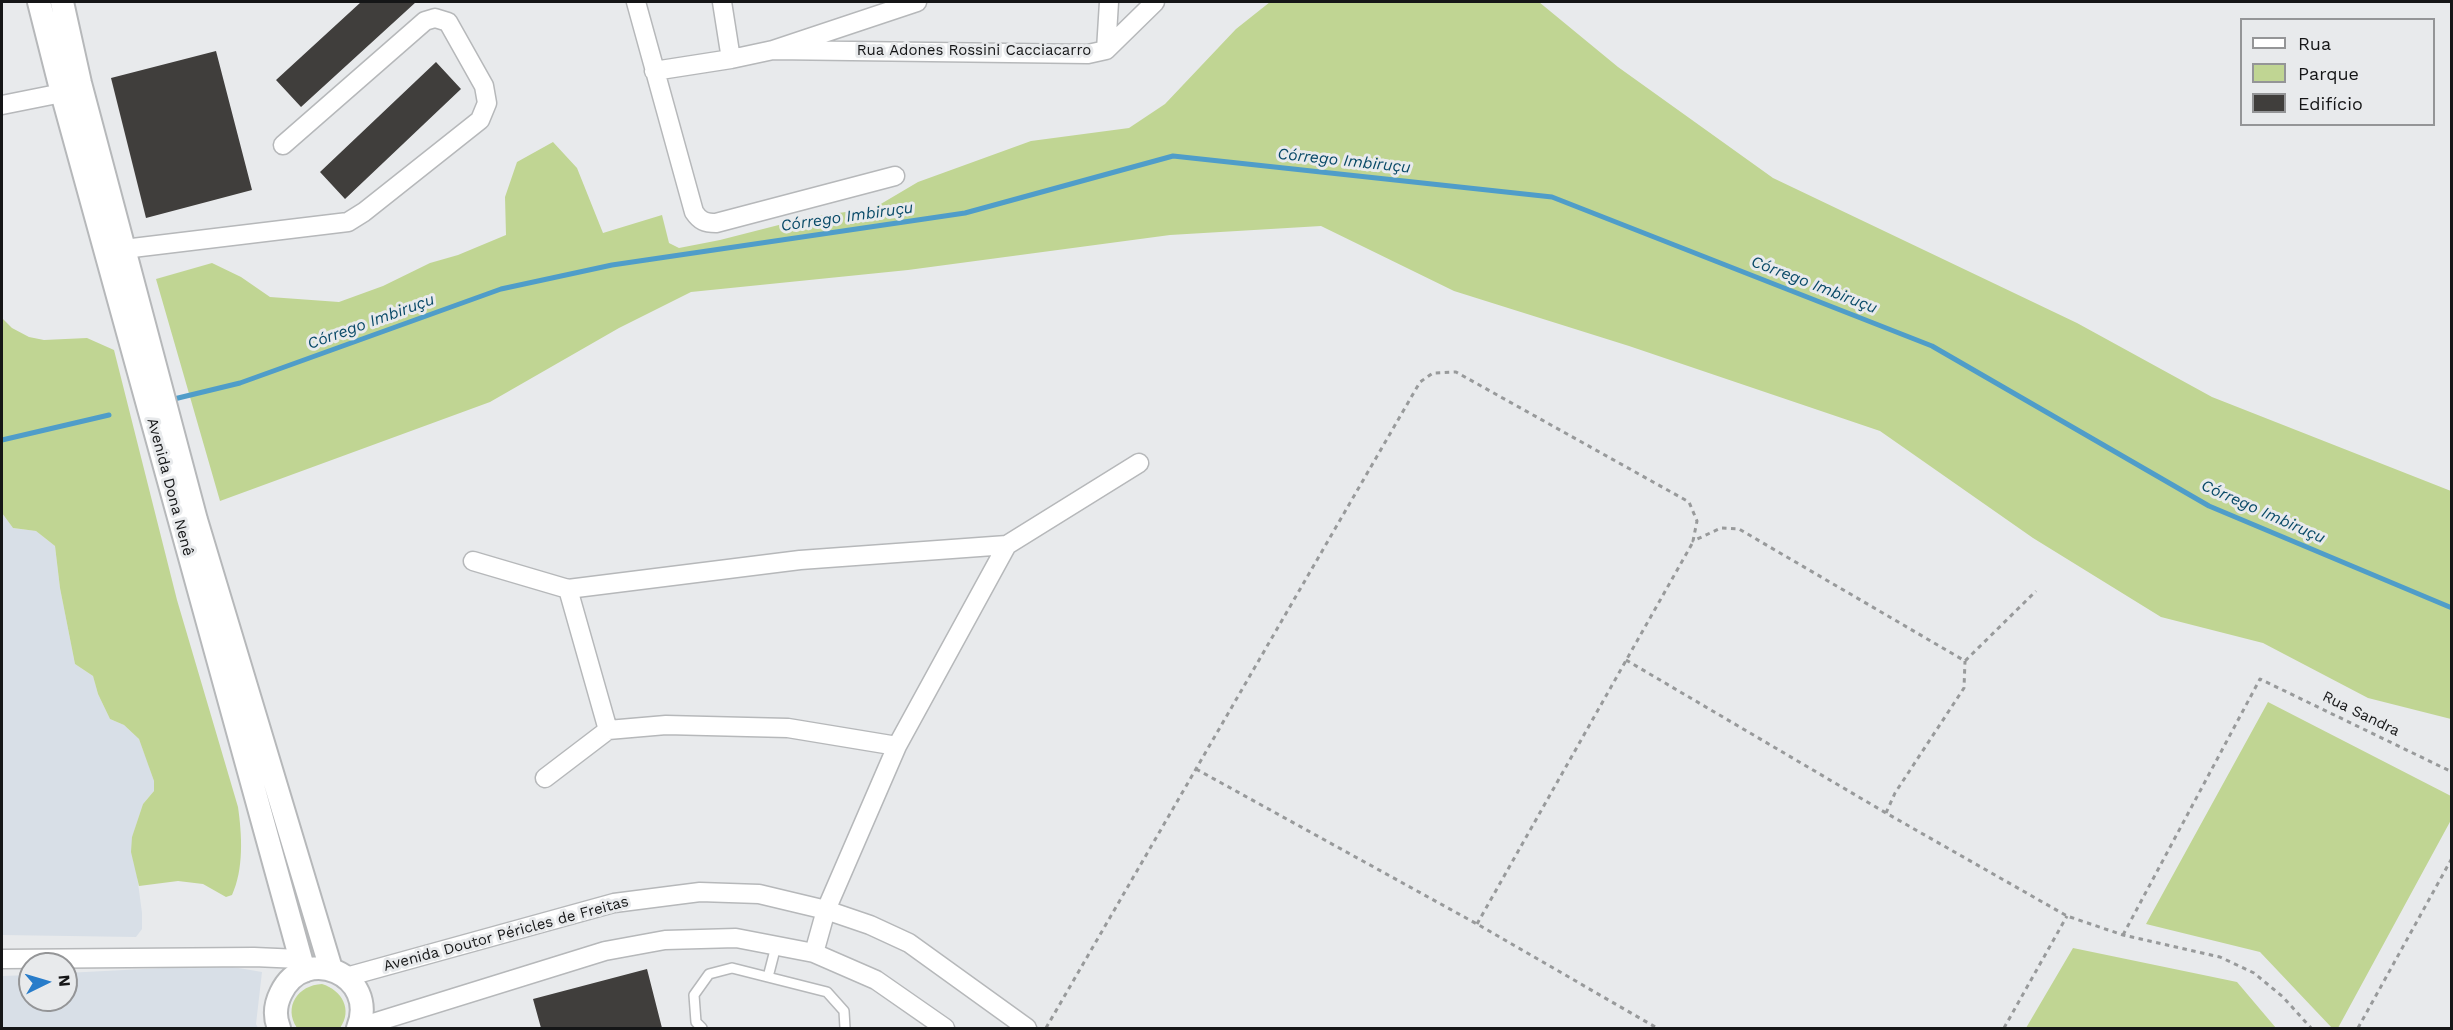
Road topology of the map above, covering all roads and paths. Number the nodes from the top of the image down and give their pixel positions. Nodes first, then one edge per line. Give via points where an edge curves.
1 (39, 2) edge
2 (62, 2) edge
3 (636, 2) edge
4 (722, 2) edge
5 (917, 2) edge
6 (1108, 2) edge
7 (1155, 2) edge
8 (773, 50) junction
9 (1106, 50) junction
10 (731, 59) junction
11 (654, 71) junction
12 (71, 88) junction
13 (2, 105) edge
14 (283, 145) dead end
15 (895, 176) dead end
16 (124, 249) junction
17 (1139, 463) dead end
18 (1693, 541) junction
19 (1007, 545) junction
20 (473, 561) dead end
21 (568, 589) junction
22 (2036, 591) dead end
23 (1626, 660) junction
24 (1965, 661) junction
25 (608, 730) junction
26 (897, 746) junction
27 (1196, 769) junction
28 (2451, 772) edge
29 (545, 778) dead end
30 (1886, 813) junction
31 (2451, 858) edge
32 (825, 910) junction
33 (2067, 916) junction
34 (1477, 924) junction
35 (2123, 935) junction
36 (776, 945) junction
37 (814, 953) junction
38 (2, 959) edge
39 (302, 965) junction
40 (338, 973) junction
41 (768, 977) junction
42 (359, 1028) edge
43 (279, 1029) edge
44 (702, 1029) edge
45 (845, 1029) edge
46 (945, 1029) edge
47 (1027, 1029) edge
48 (1046, 1029) edge
49 (1657, 1029) edge
50 (2004, 1029) edge
51 (2311, 1029) edge
52 (2358, 1029) edge

1 - 12 street, Avenida Dona Nenê
2 - 12 street, Avenida Dona Nenê
3 - 11 street
4 - 10 street
5 - 8 street
6 - 9 street
7 - 9 street, Rua Adones Rossini Cacciacarro
8 - 9 street, Rua Adones Rossini Cacciacarro via 1088,54
8 - 10 street
10 - 11 street
11 - 15 street via 699,220 716,224
12 - 13 street
12 - 16 street, Avenida Dona Nenê
12 - 39 street, Avenida Dona Nenê
14 - 16 street via 425,21 435,18 448,22 484,86 487,103 480,120 348,222
16 - 40 street, Avenida Dona Nenê via 196,520
17 - 19 street
18 - 23 path
18 - 24 path via 1721,528 1739,529
18 - 27 path via 1697,521 1689,502 1456,372 1433,373 1420,382
19 - 21 street via 800,560
19 - 26 street
20 - 21 street
21 - 25 street
22 - 24 path
23 - 30 path
23 - 34 path
24 - 30 path via 1964,688
25 - 26 street via 666,725 788,728
25 - 29 street
26 - 32 street
27 - 34 path
27 - 48 path
28 - 35 path, Rua Sandra via 2260,679
30 - 33 path
31 - 52 path
32 - 37 street
32 - 40 street, Avenida Doutor Péricles de Freitas via 759,894 700,892 625,902
32 - 47 street, Avenida Doutor Péricles de Freitas via 909,943
33 - 35 path
33 - 50 path
34 - 49 path
35 - 51 path via 2220,957 2254,973 2283,997
36 - 37 street
36 - 41 lane
36 - 42 street via 736,938 665,940 604,951
37 - 46 street via 876,980
38 - 39 street via 243,957
39 - 40 street
39 - 43 street via 286,981 276,1003
40 - 42 street, Avenida Dona Nenê via 356,989 363,1008
41 - 44 lane via 732,968 709,974 694,995 696,1022
41 - 45 lane via 827,992 844,1011

